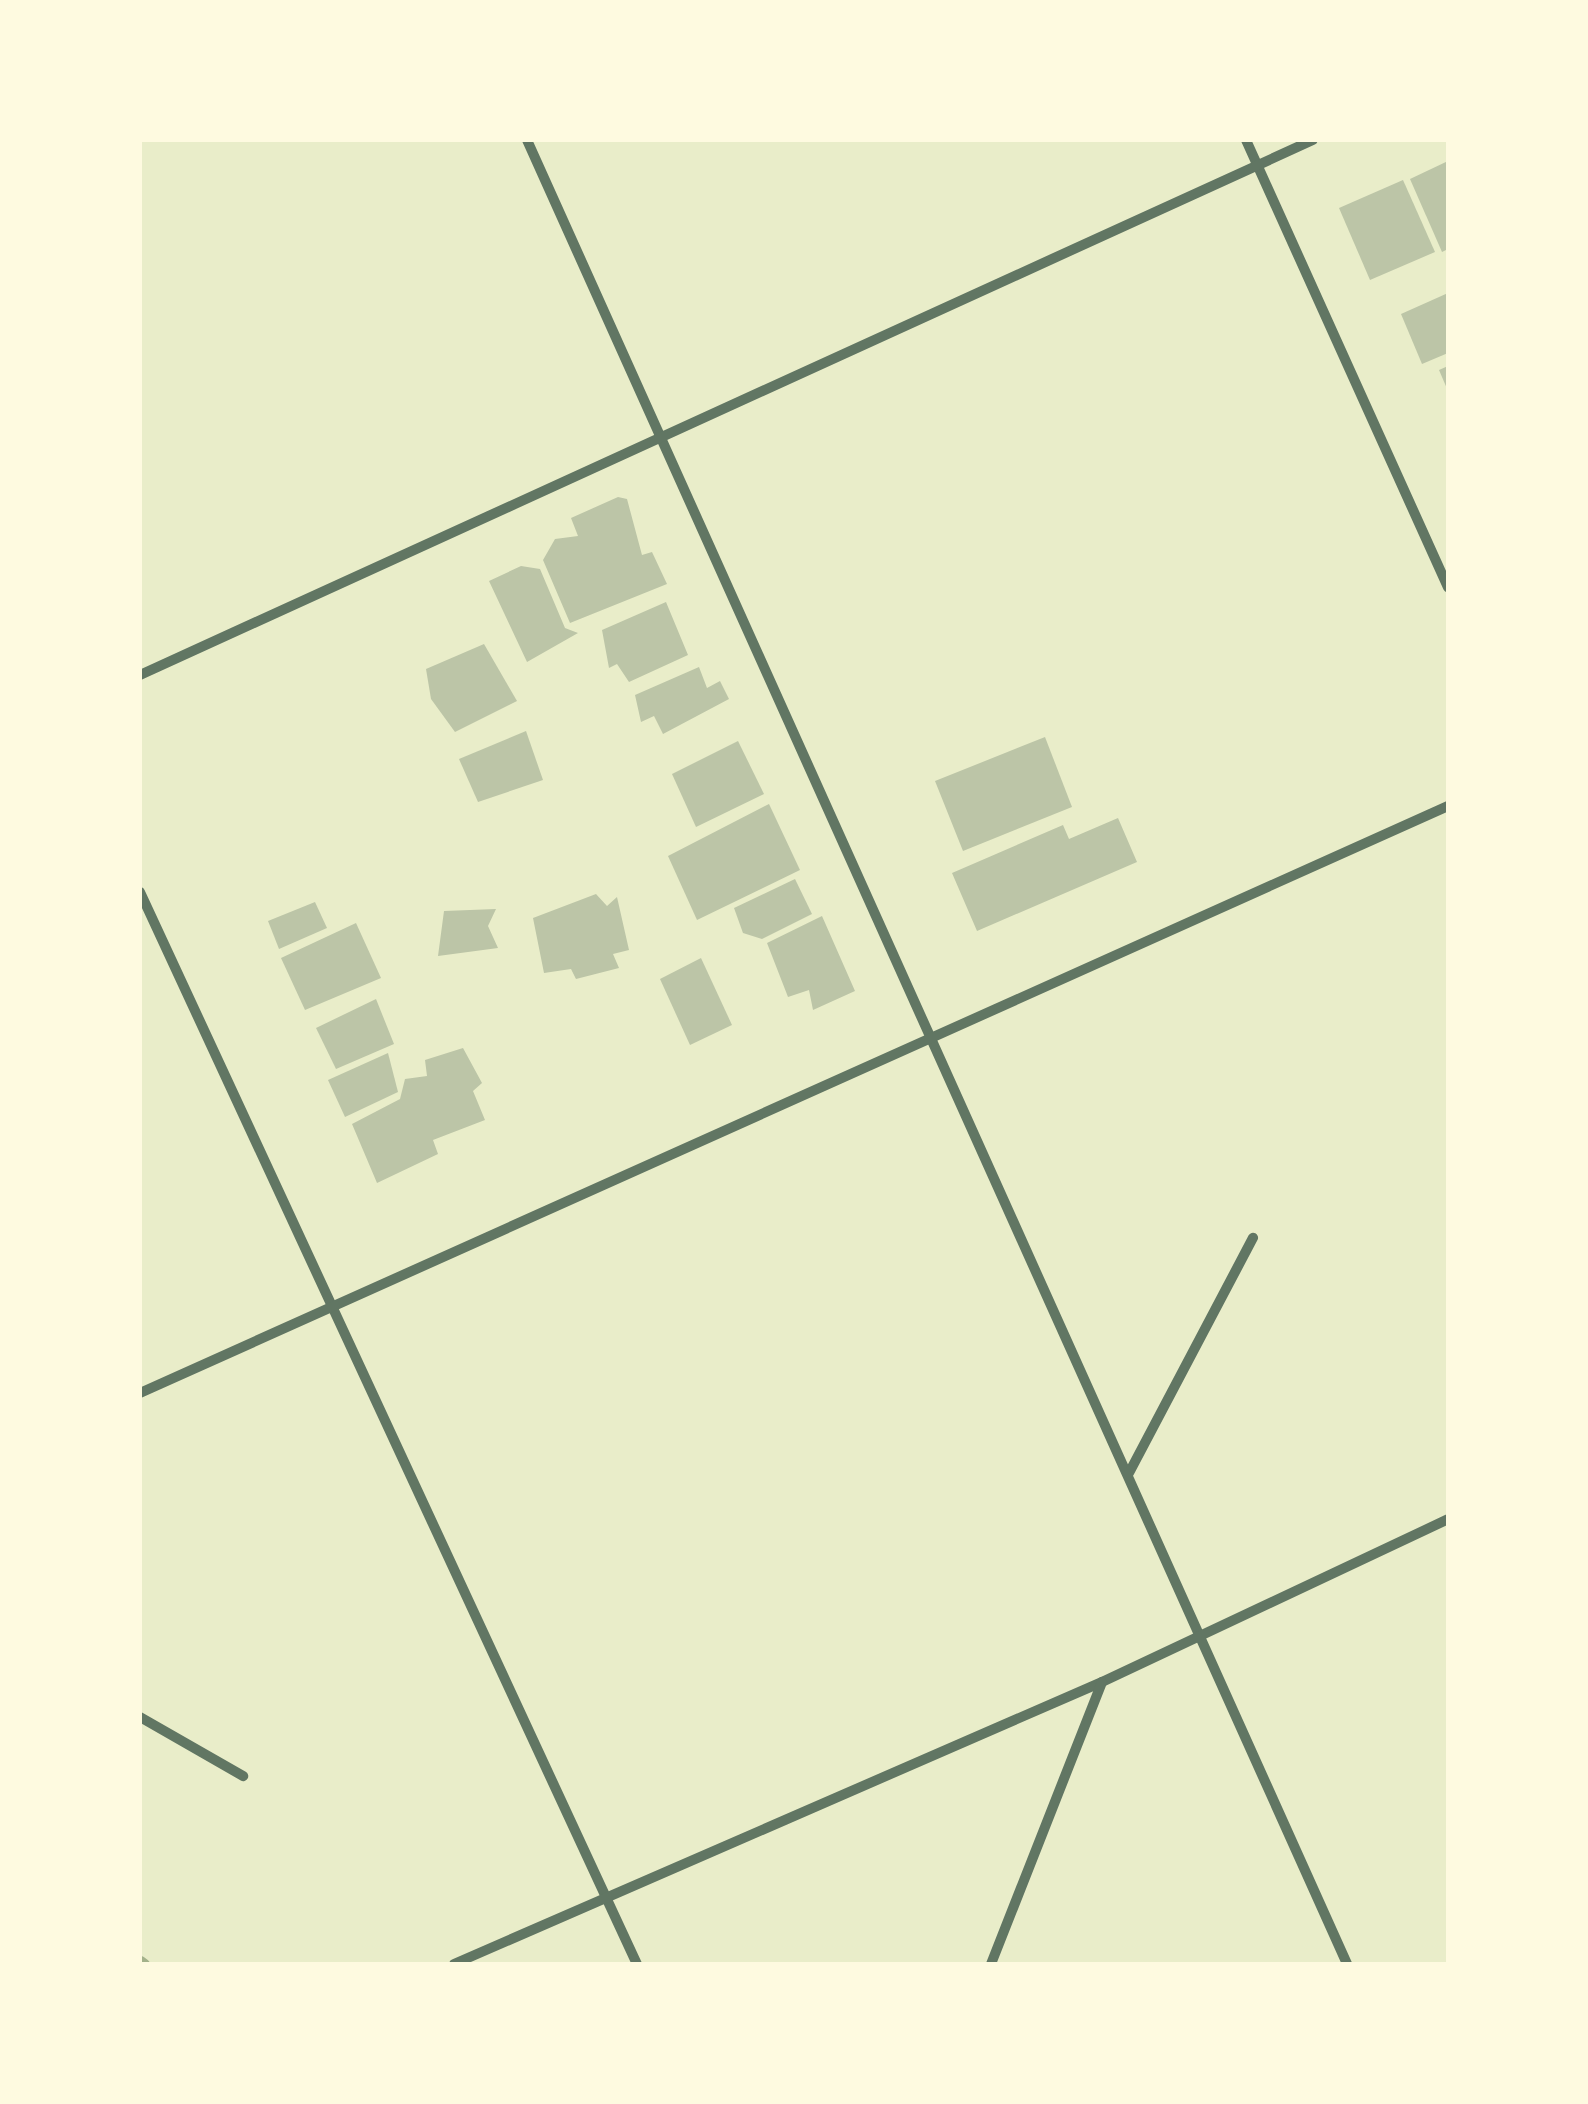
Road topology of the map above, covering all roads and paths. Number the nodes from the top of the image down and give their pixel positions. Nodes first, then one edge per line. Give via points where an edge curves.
1 (527, 140) edge
2 (1246, 140) edge
3 (1313, 140) edge
4 (1258, 165) junction
5 (660, 438) junction
6 (1448, 588) edge
7 (140, 675) edge
8 (1448, 806) edge
9 (140, 892) edge
10 (928, 1038) junction
11 (1253, 1238) dead end
12 (338, 1304) junction
13 (140, 1393) edge
14 (1128, 1473) junction
15 (1448, 1518) edge
16 (1202, 1629) junction
17 (1102, 1682) junction
18 (140, 1717) edge
19 (243, 1776) dead end
20 (603, 1897) junction
21 (454, 1964) edge
22 (637, 1964) edge
23 (991, 1964) edge
24 (1347, 1964) edge

1 - 5 street
2 - 4 street
3 - 4 street
4 - 5 street
4 - 6 street
5 - 7 street
5 - 10 street
8 - 10 street
9 - 12 street
10 - 12 street
10 - 14 street
11 - 14 street
12 - 13 street
12 - 20 street
14 - 16 street
15 - 16 street
16 - 17 street
16 - 24 street
17 - 20 street
17 - 23 street
18 - 19 street
20 - 21 street
20 - 22 street

